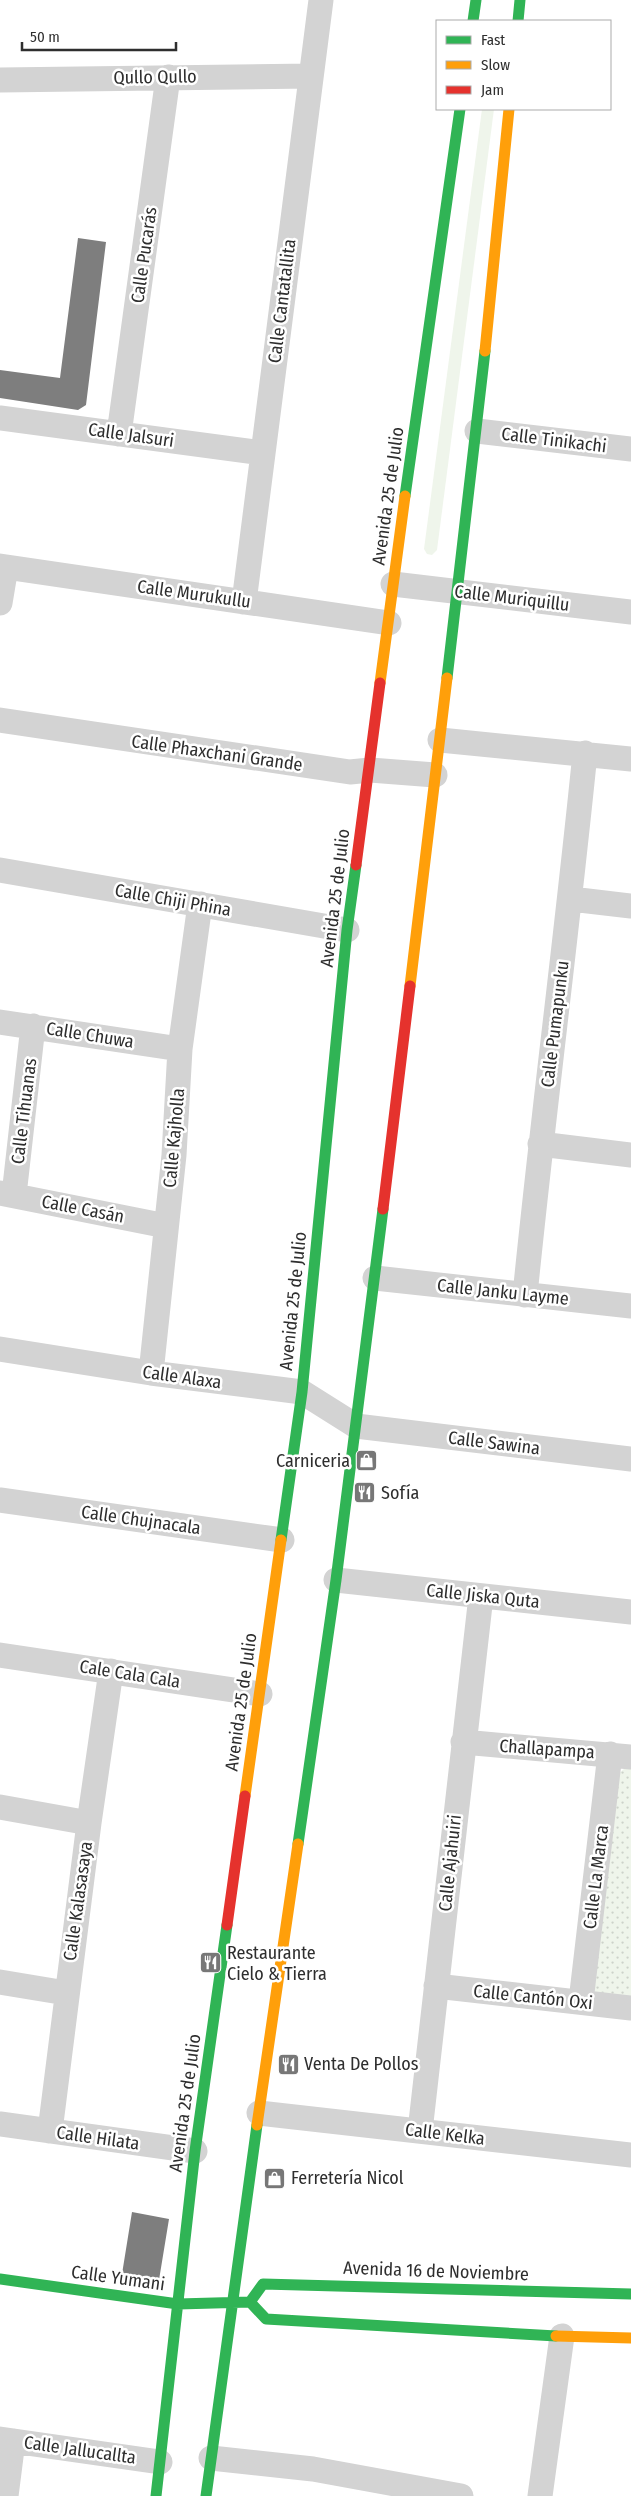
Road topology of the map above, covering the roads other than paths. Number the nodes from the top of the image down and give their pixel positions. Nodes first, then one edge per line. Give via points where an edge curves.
1 (321, 0) edge
2 (476, 0) edge
3 (520, 0) edge
4 (473, 20) edge
5 (518, 20) edge
6 (311, 76) junction
7 (168, 77) junction
8 (0, 80) edge
9 (460, 110) edge
10 (509, 110) edge
11 (0, 418) edge
12 (477, 431) junction
13 (119, 434) junction
14 (631, 449) edge
15 (262, 453) junction
16 (3, 566) edge
17 (393, 584) junction
18 (457, 592) junction
19 (244, 602) junction
20 (0, 603) edge
21 (631, 612) edge
22 (389, 622) junction
23 (0, 720) edge
24 (440, 740) junction
25 (585, 753) junction
26 (631, 759) edge
27 (370, 770) junction
28 (435, 776) junction
29 (0, 870) edge
30 (570, 899) junction
31 (200, 904) junction
32 (631, 906) edge
33 (347, 930) junction
34 (0, 1022) edge
35 (33, 1026) junction
36 (180, 1049) junction
37 (540, 1144) junction
38 (631, 1155) edge
39 (7, 1194) edge
40 (166, 1226) junction
41 (375, 1278) junction
42 (525, 1295) junction
43 (631, 1306) edge
44 (0, 1348) edge
45 (151, 1373) junction
46 (302, 1392) junction
47 (356, 1426) junction
48 (631, 1459) edge
49 (0, 1500) edge
50 (282, 1540) junction
51 (336, 1580) junction
52 (481, 1596) junction
53 (631, 1612) edge
54 (0, 1655) edge
55 (111, 1671) junction
56 (260, 1694) junction
57 (464, 1742) junction
58 (621, 1755) edge
59 (0, 1807) edge
60 (89, 1823) junction
61 (0, 1982) edge
62 (436, 1986) junction
63 (66, 1994) junction
64 (581, 2001) junction
65 (631, 2008) edge
66 (259, 2113) junction
67 (0, 2124) edge
68 (50, 2131) junction
69 (420, 2131) junction
70 (195, 2151) junction
71 (631, 2155) edge
72 (0, 2279) edge
73 (631, 2294) edge
74 (232, 2302) junction
75 (250, 2302) junction
76 (178, 2304) junction
77 (562, 2336) junction
78 (631, 2338) edge
79 (7, 2440) edge
80 (211, 2458) junction
81 (160, 2462) junction
82 (6, 2496) edge
83 (156, 2496) edge
84 (206, 2496) edge
85 (461, 2496) edge
86 (540, 2496) edge

1 - 6 street, Calle Cantatallita
2 - 4 main road
3 - 5 main road
6 - 7 street, Qullo Qullo
6 - 15 street, Calle Cantatallita
7 - 8 street, Qullo Qullo
7 - 13 street, Calle Pucarás
9 - 17 main road, Avenida 25 de Julio
10 - 12 main road
11 - 13 street, Calle Jalsuri
12 - 14 street, Calle Tinikachi
12 - 18 main road
13 - 15 street, Calle Jalsuri
15 - 19 street, Calle Cantatallita
16 - 19 street, Calle Murukullu
16 - 20 street
17 - 18 street, Calle Muriquillu
17 - 22 main road, Avenida 25 de Julio
18 - 21 street, Calle Muriquillu
18 - 24 main road
19 - 22 street, Calle Murukullu
22 - 27 main road, Avenida 25 de Julio
23 - 27 street, Calle Phaxchani Grande via 350,772
24 - 25 street
24 - 28 main road
25 - 26 street
25 - 30 street, Calle Pumapunku
27 - 28 street, Calle Phaxchani Grande
27 - 33 main road, Avenida 25 de Julio
28 - 41 main road
29 - 31 street, Calle Chiji Phina
30 - 32 street
30 - 37 street, Calle Pumapunku
31 - 33 street, Calle Chiji Phina
31 - 36 street, Calle Kajholla
33 - 46 main road, Avenida 25 de Julio
34 - 35 street, Calle Chuwa
35 - 36 street, Calle Chuwa
35 - 39 street, Calle Tihuanas
36 - 40 street, Calle Kajholla
37 - 38 street
37 - 42 street, Calle Pumapunku
39 - 40 street, Calle Casán
40 - 45 street, Calle Kajholla
41 - 42 street, Calle Janku Layme
41 - 47 main road
42 - 43 street, Calle Janku Layme
44 - 45 street, Calle Alaxa
45 - 46 street, Calle Alaxa
46 - 47 street, Calle Alaxa
46 - 50 main road, Avenida 25 de Julio
47 - 48 street, Calle Sawina
47 - 51 main road
49 - 50 street, Calle Chujnacala
50 - 56 main road, Avenida 25 de Julio
51 - 52 street, Calle Jiska Quta
51 - 66 main road
52 - 53 street, Calle Jiska Quta
52 - 57 street, Calle Ajahuiri
54 - 55 street, Cale Cala Cala
55 - 56 street, Cale Cala Cala
55 - 60 street, Calle Kalasasaya
56 - 70 main road, Avenida 25 de Julio
57 - 58 street, Challapampa
57 - 62 street, Calle Ajahuiri
58 - 64 street, Calle La Marca
59 - 60 street
60 - 63 street, Calle Kalasasaya
61 - 63 street
62 - 64 street, Calle Cantón Oxi
62 - 69 street, Calle Ajahuiri
63 - 68 street, Calle Kalasasaya
64 - 65 street, Calle Cantón Oxi
66 - 69 street, Calle Kelka
66 - 74 main road
67 - 68 street, Calle Hilata
68 - 70 street, Calle Hilata
69 - 71 street, Calle Kelka
70 - 76 main road, Avenida 25 de Julio
72 - 76 main road, Calle Yumani
73 - 75 main road, Avenida 16 de Noviembre via 263,2284
74 - 75 main road
74 - 76 main road, Calle Yumani
74 - 80 main road
75 - 77 main road via 266,2319
76 - 81 main road, Avenida 25 de Julio
77 - 78 main road
77 - 86 street
79 - 81 street, Calle Jallucallta
79 - 82 street
80 - 84 main road
80 - 85 street via 313,2470
81 - 83 main road, Avenida 25 de Julio

